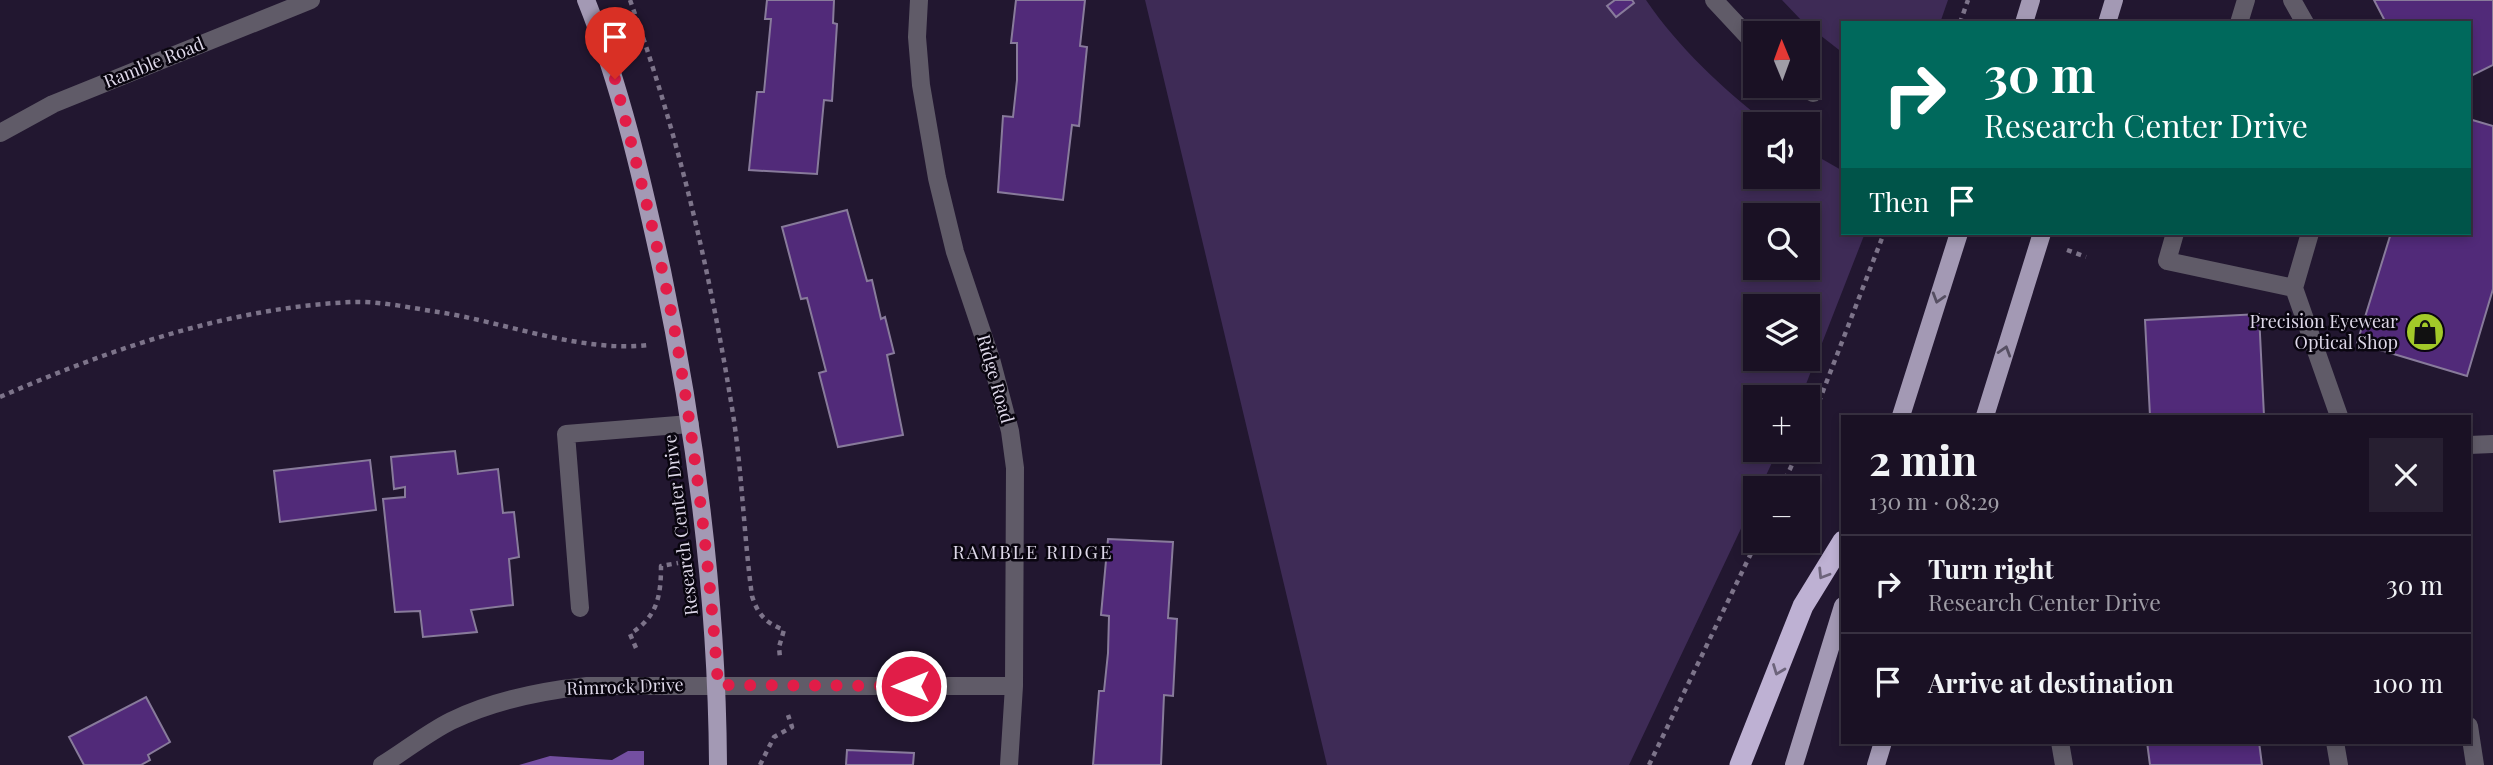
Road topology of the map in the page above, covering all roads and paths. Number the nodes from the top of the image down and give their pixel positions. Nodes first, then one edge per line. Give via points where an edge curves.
1 (311, 0) edge
2 (586, 0) edge
3 (630, 0) edge
4 (919, 0) edge
5 (1714, 0) edge
6 (1968, 0) edge
7 (2031, 0) edge
8 (2114, 0) edge
9 (2246, 0) edge
10 (2292, 0) edge
11 (1961, 21) edge
12 (2025, 21) edge
13 (2108, 21) edge
14 (2240, 21) edge
15 (2304, 21) edge
16 (1743, 31) edge
17 (0, 133) edge
18 (1883, 235) edge
19 (1958, 235) edge
20 (2041, 235) edge
21 (2174, 235) edge
22 (2309, 235) edge
23 (2294, 288) junction
24 (676, 341) junction
25 (0, 397) edge
26 (1820, 399) edge
27 (1901, 415) edge
28 (1985, 415) edge
29 (2339, 415) edge
30 (690, 424) junction
31 (2493, 444) edge
32 (2471, 445) edge
33 (1841, 544) edge
34 (1750, 553) edge
35 (678, 563) dead end
36 (580, 608) dead end
37 (1841, 612) edge
38 (779, 647) dead end
39 (636, 648) dead end
40 (718, 685) junction
41 (1014, 686) junction
42 (788, 712) dead end
43 (2471, 739) edge
44 (1882, 744) edge
45 (2060, 744) edge
46 (2335, 744) edge
47 (382, 765) edge
48 (718, 765) edge
49 (760, 765) edge
50 (1009, 765) edge
51 (1649, 765) edge
52 (1740, 765) edge
53 (1794, 765) edge
54 (1876, 765) edge
55 (2064, 765) edge
56 (2339, 765) edge
57 (2475, 765) edge

1 - 17 street, Ramble Road via 53,104
2 - 24 main road, Research Center Drive via 615,79
3 - 38 path via 685,183 711,293 733,411 752,596 763,619 784,630
4 - 41 street, Ridge Road via 921,85 937,178 1012,443
5 - 16 street
6 - 11 path
7 - 12 main road
8 - 13 main road
9 - 14 street
10 - 15 street
18 - 26 path
19 -> 27 main road
28 -> 20 main road
21 - 23 street via 2167,261
22 - 23 street
23 - 29 street
24 - 25 path via 597,344 438,312 355,302 258,314 196,328 65,369
24 - 30 main road, Research Center Drive
30 - 36 street via 566,434
30 - 40 main road, Research Center Drive
31 - 32 street
33 -> 52 highway via 1803,606
34 - 51 path
35 - 39 path via 661,566 658,606 644,625 629,634
37 - 53 main road
40 - 41 street, Rimrock Drive
40 - 47 street, Rimrock Drive via 587,685 523,696 450,722
40 - 48 main road, Research Center Drive
41 - 50 street, Ridge Road
42 - 49 path via 792,727 774,737
43 - 57 street
44 - 54 main road
45 - 55 street
46 - 56 street

